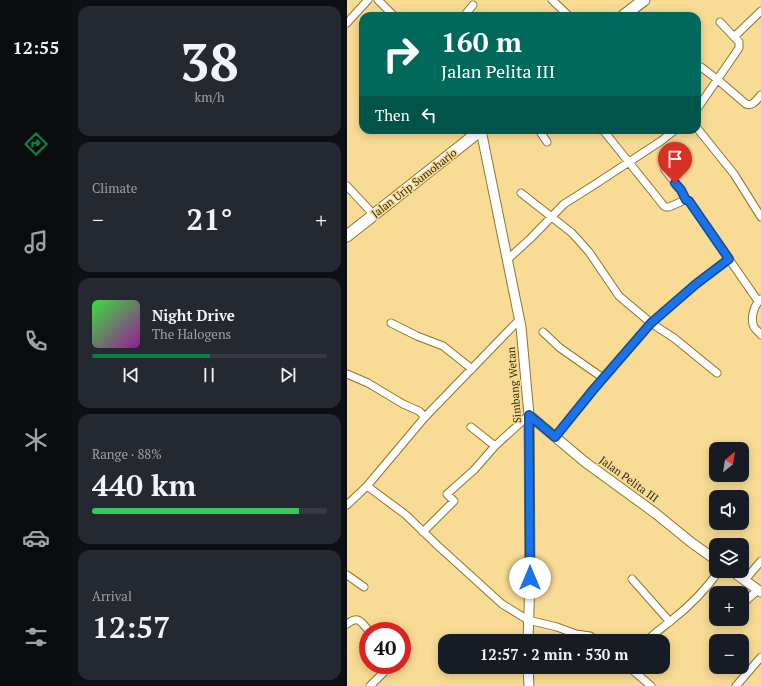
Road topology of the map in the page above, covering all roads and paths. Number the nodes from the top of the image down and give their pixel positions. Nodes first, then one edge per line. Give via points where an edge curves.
1 (368, 0) edge
2 (378, 0) edge
3 (552, 0) edge
4 (644, 0) edge
5 (473, 5) dead end
6 (761, 11) edge
7 (390, 12) edge
8 (467, 12) edge
9 (565, 12) edge
10 (628, 12) edge
11 (720, 22) dead end
12 (347, 23) edge
13 (734, 37) junction
14 (701, 67) dead end
15 (718, 80) junction
16 (761, 95) edge
17 (701, 103) edge
18 (701, 133) edge
19 (476, 134) edge
20 (482, 134) edge
21 (542, 134) edge
22 (606, 134) edge
23 (670, 134) edge
24 (547, 142) dead end
25 (628, 162) junction
26 (665, 170) dead end
27 (347, 186) edge
28 (521, 193) dead end
29 (686, 200) junction
30 (374, 216) junction
31 (551, 216) junction
32 (761, 217) edge
33 (347, 236) edge
34 (729, 259) junction
35 (507, 260) junction
36 (760, 300) edge
37 (519, 320) junction
38 (391, 323) dead end
39 (651, 323) junction
40 (543, 332) dead end
41 (761, 335) edge
42 (472, 369) junction
43 (717, 373) dead end
44 (347, 374) edge
45 (603, 378) junction
46 (529, 415) junction
47 (425, 417) junction
48 (471, 427) dead end
49 (555, 437) junction
50 (495, 446) junction
51 (367, 486) junction
52 (347, 494) edge
53 (354, 498) junction
54 (347, 506) edge
55 (423, 532) junction
56 (709, 555) edge
57 (761, 562) edge
58 (347, 574) edge
59 (714, 578) edge
60 (742, 578) edge
61 (632, 579) dead end
62 (745, 580) junction
63 (364, 587) dead end
64 (759, 591) edge
65 (749, 599) edge
66 (528, 620) junction
67 (361, 622) edge
68 (670, 622) junction
69 (347, 624) edge
70 (528, 634) edge
71 (576, 634) edge
72 (654, 634) edge
73 (761, 657) edge
74 (382, 674) edge
75 (528, 674) edge
76 (637, 674) edge
77 (370, 686) edge
78 (529, 686) edge
79 (651, 686) edge
80 (736, 686) edge

1 - 12 street
2 - 7 street
3 - 9 street
4 - 10 main road
5 - 8 street
6 - 13 street
11 - 13 street
13 - 15 street via 739,42 739,48
14 - 15 street
15 - 16 street via 748,105 752,105
15 - 17 street
18 - 32 street via 734,174
19 - 30 main road, Jalan Urip Sumoharjo
20 - 35 street, Simbang Wetan
21 - 24 street
22 - 25 street
23 - 25 street
25 - 29 street via 666,208
25 - 31 street via 564,204
26 - 29 street
27 - 30 street
28 - 31 street
29 - 34 street
30 - 33 main road, Jalan Urip Sumoharjo
31 - 35 street
31 - 39 street via 572,233 589,252 619,296
34 - 36 street
34 - 39 street
35 - 37 street, Simbang Wetan
36 - 41 street via 753,312 753,318 754,326
37 - 42 street
37 - 46 street, Simbang Wetan
38 - 42 street via 443,346
39 - 43 street
39 - 45 street
40 - 45 street via 560,348
42 - 47 street
44 - 47 street via 419,411
45 - 49 street
46 - 49 street, Jalan Pelita III
46 - 50 street
46 - 66 street, Simbang Wetan
47 - 51 street
48 - 50 street
49 - 56 street, Jalan Pelita III
50 - 55 street via 474,470 447,494 454,501
51 - 53 street
51 - 55 street via 406,515
52 - 53 street
53 - 54 street
55 - 66 street via 501,604
57 - 62 street
58 - 63 street
59 - 68 street via 691,604
60 - 62 street
61 - 68 street
62 - 64 street
64 - 65 street
66 - 70 street, Simbang Wetan
66 - 71 street
67 - 69 street via 356,619
68 - 72 street
73 - 80 street
74 - 77 street
75 - 78 street
76 - 79 street

